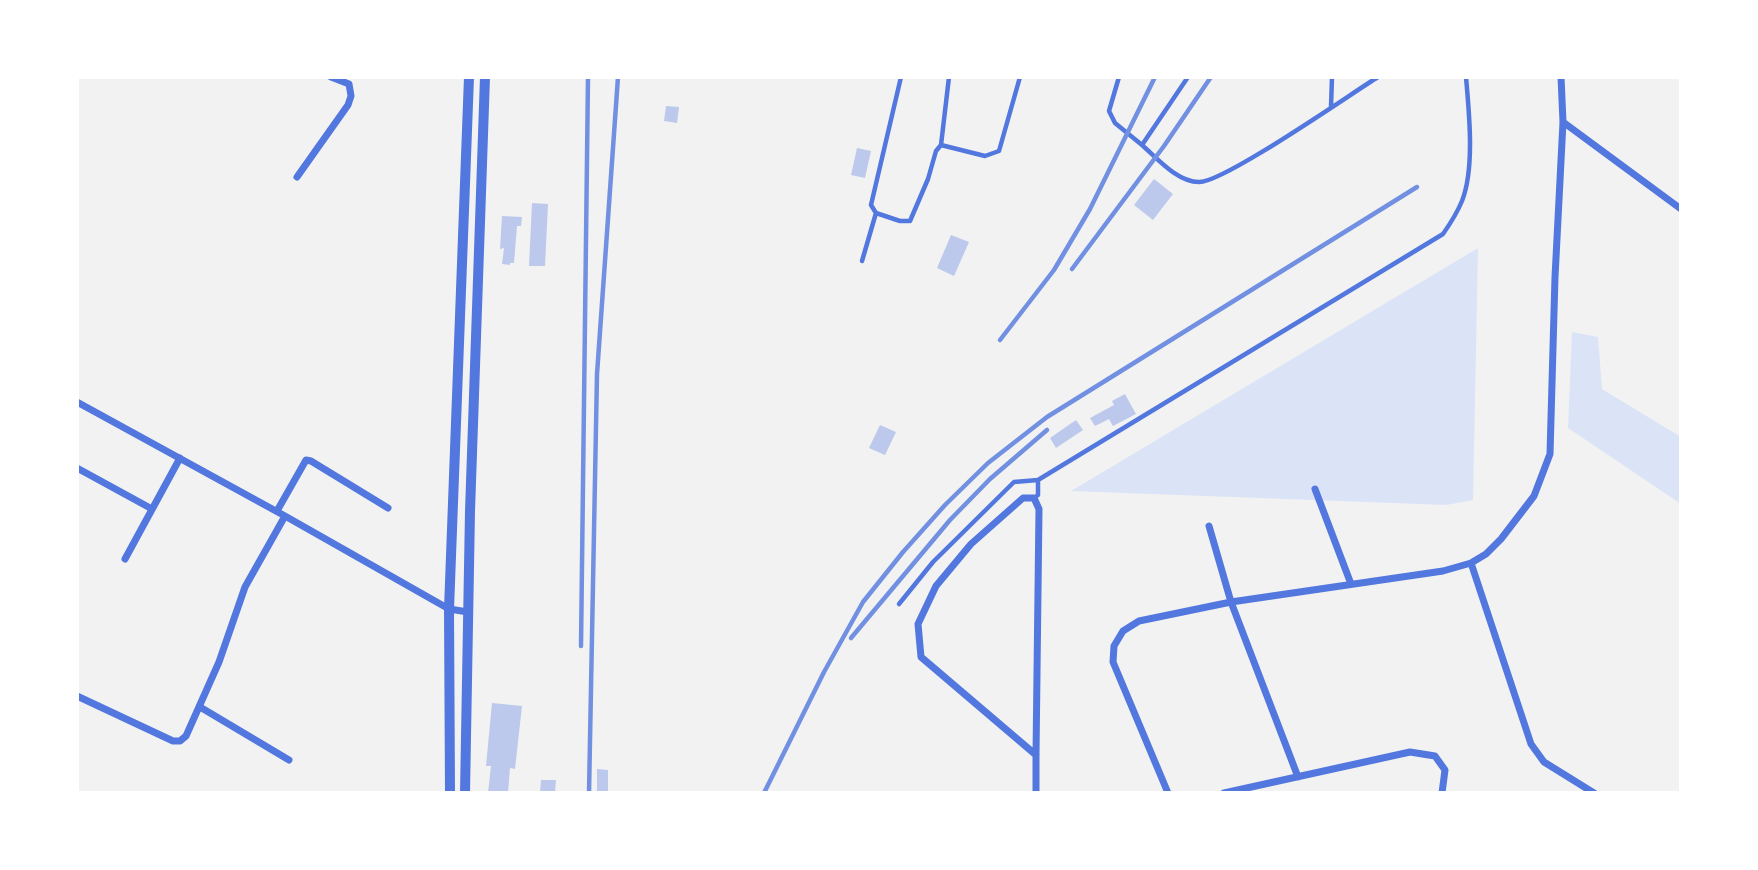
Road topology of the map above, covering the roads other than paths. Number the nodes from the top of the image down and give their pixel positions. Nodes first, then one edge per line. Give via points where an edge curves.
1 (331, 77) edge
2 (469, 77) edge
3 (485, 77) edge
4 (901, 77) edge
5 (949, 77) edge
6 (1020, 77) edge
7 (1119, 77) edge
8 (1188, 77) edge
9 (1332, 77) edge
10 (1378, 77) edge
11 (1466, 77) edge
12 (1561, 77) edge
13 (1331, 107) junction
14 (1563, 122) junction
15 (941, 145) junction
16 (1142, 145) junction
17 (297, 177) dead end
18 (1681, 209) edge
19 (876, 213) junction
20 (862, 261) dead end
21 (77, 402) edge
22 (180, 458) junction
23 (77, 468) edge
24 (1038, 480) junction
25 (1315, 489) dead end
26 (1034, 498) junction
27 (388, 508) dead end
28 (152, 509) junction
29 (277, 511) junction
30 (285, 516) junction
31 (1209, 526) dead end
32 (125, 559) dead end
33 (1471, 563) junction
34 (1350, 584) junction
35 (1231, 602) junction
36 (899, 604) dead end
37 (449, 609) junction
38 (468, 612) junction
39 (77, 696) edge
40 (200, 707) junction
41 (1036, 755) junction
42 (289, 760) dead end
43 (1298, 777) junction
44 (450, 793) edge
45 (465, 793) edge
46 (1036, 793) edge
47 (1168, 793) edge
48 (1224, 793) edge
49 (1442, 793) edge
50 (1594, 793) edge

1 - 17 street via 352,89 348,105
2 - 37 street
3 - 38 street
4 - 19 lane via 871,205
5 - 15 lane
6 - 15 lane via 999,151 985,156
7 - 16 lane via 1109,111
8 - 16 lane
9 - 13 lane
10 - 13 lane
11 - 24 lane via 1471,127 1467,178 1463,199 1443,234
12 - 14 street
13 - 16 lane via 1232,169 1201,183 1166,167
14 - 18 street
14 - 33 street via 1550,454 1534,496 1501,539
15 - 19 lane via 910,221
19 - 20 lane
21 - 22 street
22 - 28 street
22 - 29 street
23 - 28 street
24 - 26 lane
24 - 36 lane via 1014,482 933,562
25 - 34 street
26 - 41 street via 1039,509
26 - 41 street via 1023,498 971,544 936,586 918,624 920,657
27 - 29 street via 306,460
28 - 32 street
29 - 30 street
30 - 37 street
30 - 40 street via 245,587
31 - 35 street
33 - 34 street
33 - 50 street via 1531,744 1545,762
34 - 35 street
35 - 43 street
35 - 47 street via 1139,621 1123,631 1114,646 1113,662
37 - 38 street
37 - 44 street
38 - 45 street
39 - 40 street via 173,741 186,736
40 - 42 street
41 - 46 street
43 - 48 street
43 - 49 street via 1410,752 1435,756 1445,770

